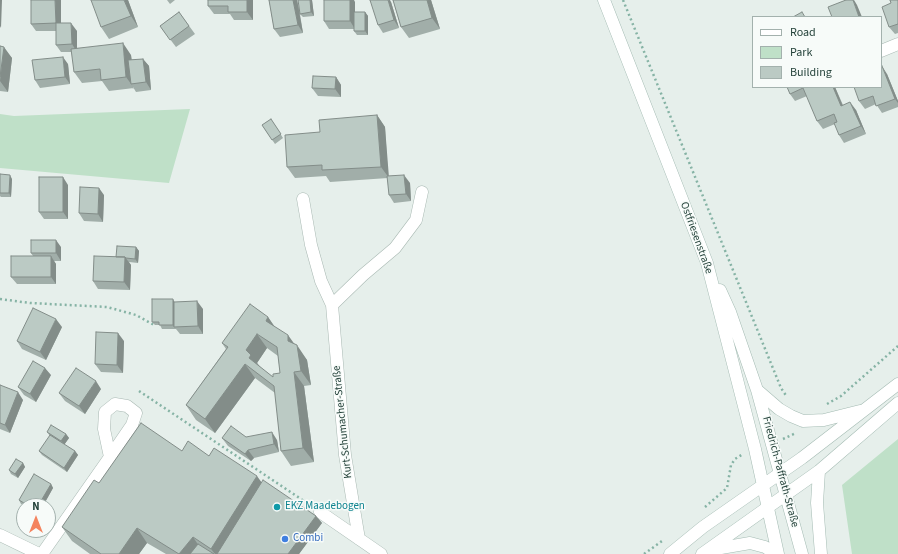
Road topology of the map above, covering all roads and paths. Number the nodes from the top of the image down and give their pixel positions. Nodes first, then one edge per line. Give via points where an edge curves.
1 (604, 0) edge
2 (623, 0) edge
3 (898, 44) edge
4 (882, 51) edge
5 (422, 192) dead end
6 (303, 199) dead end
7 (707, 263) junction
8 (0, 299) edge
9 (332, 305) junction
10 (154, 325) edge
11 (898, 346) edge
12 (898, 384) edge
13 (757, 390) junction
14 (139, 391) dead end
15 (791, 401) dead end
16 (898, 403) edge
17 (825, 405) dead end
18 (865, 409) junction
19 (804, 421) junction
20 (772, 443) junction
21 (755, 450) junction
22 (110, 457) dead end
23 (819, 471) junction
24 (780, 472) junction
25 (763, 484) junction
26 (786, 494) junction
27 (768, 506) junction
28 (700, 511) dead end
29 (320, 512) joint
30 (0, 535) edge
31 (666, 538) dead end
32 (359, 539) junction
33 (705, 552) edge
34 (39, 554) edge
35 (42, 554) edge
36 (381, 554) edge
37 (644, 554) edge
38 (670, 554) edge
39 (777, 554) edge
40 (802, 554) edge
41 (821, 554) edge

1 - 7 main road, Ostfriesenstraße
2 - 15 path via 781,388
3 - 4 main road
5 - 9 main road via 416,220 395,248 363,274
6 - 9 main road, Kurt-Schumacher-Straße via 311,245 321,281
7 - 13 main road, Friedrich-Paffrath-Straße via 730,312
7 - 21 main road, Ostfriesenstraße
8 - 10 path via 107,307 136,315
9 - 32 main road, Kurt-Schumacher-Straße via 345,455
11 - 17 path via 841,396
12 - 18 main road
13 - 19 main road, Friedrich-Paffrath-Straße via 779,409
13 - 20 main road, Friedrich-Paffrath-Straße
14 - 29 path
16 - 23 main road
18 - 19 main road, Friedrich-Paffrath-Straße via 824,420
18 - 24 main road
19 - 20 path via 799,432
20 - 24 main road, Friedrich-Paffrath-Straße
21 - 25 main road, Ostfriesenstraße
21 - 28 path via 735,459 731,465 726,488
22 - 35 main road
23 - 26 main road
23 - 41 main road via 817,503
24 - 25 main road
24 - 26 main road, Friedrich-Paffrath-Straße
25 - 27 main road, Friedrich-Paffrath-Straße
25 - 38 main road
26 - 27 main road
26 - 40 main road, Friedrich-Paffrath-Straße
27 - 33 main road
27 - 39 main road, Friedrich-Paffrath-Straße
29 - 32 main road
30 - 34 main road
31 - 37 path
32 - 36 main road
33 - 39 main road via 750,543

